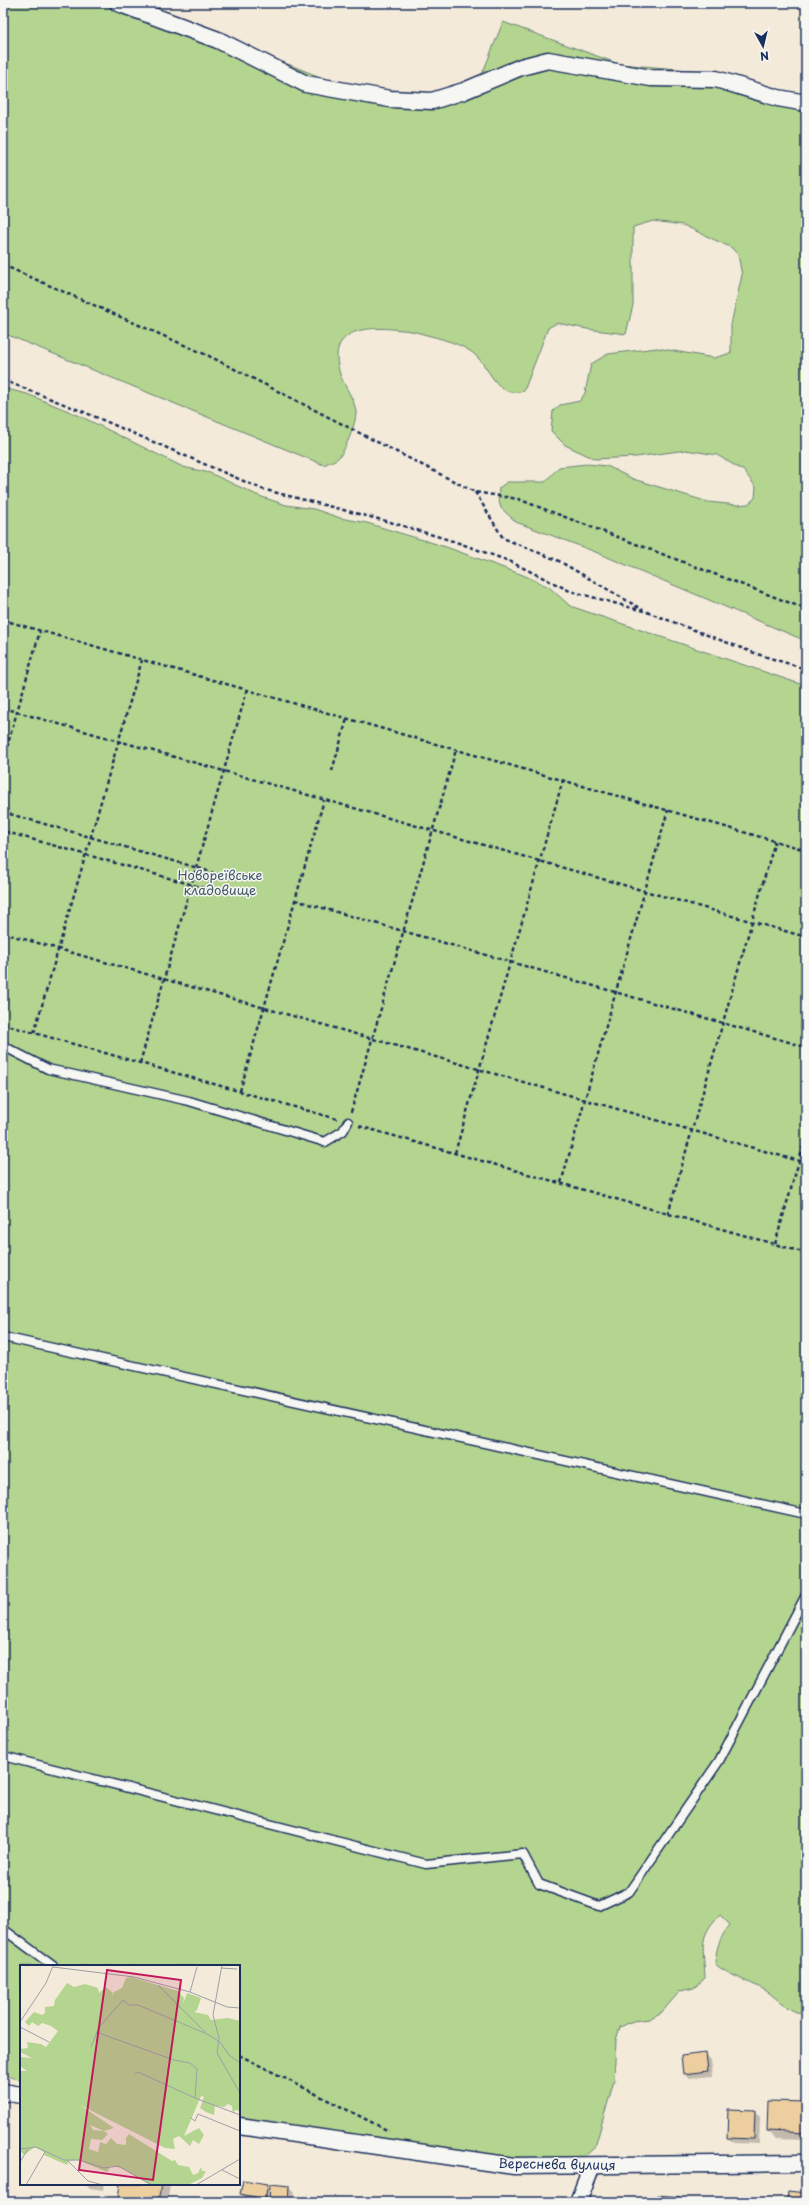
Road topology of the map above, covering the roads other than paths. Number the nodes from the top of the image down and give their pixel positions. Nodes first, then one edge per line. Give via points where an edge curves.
1 (118, 3) edge
2 (806, 103) edge
3 (3, 1046) edge
4 (348, 1122) road end
5 (3, 1337) edge
6 (806, 1514) edge
7 (806, 1595) edge
8 (3, 1756) edge
9 (3, 1929) edge
10 (52, 1965) edge
11 (3, 2092) edge
12 (20, 2095) edge
13 (241, 2124) edge
14 (806, 2163) edge
15 (592, 2166) junction
16 (578, 2202) edge

1 - 2 street via 218,40 306,84 390,99 432,101 464,91 521,67 548,60 651,78 716,79 778,98
3 - 4 lane via 48,1068 189,1101 325,1142 343,1131
5 - 6 lane
7 - 8 lane via 718,1760 629,1892 599,1906 539,1884 523,1854 426,1864
9 - 10 lane
11 - 12 street
13 - 15 street, Вереснева вулиця via 514,2166
14 - 15 street, Вереснева вулиця
15 - 16 street

